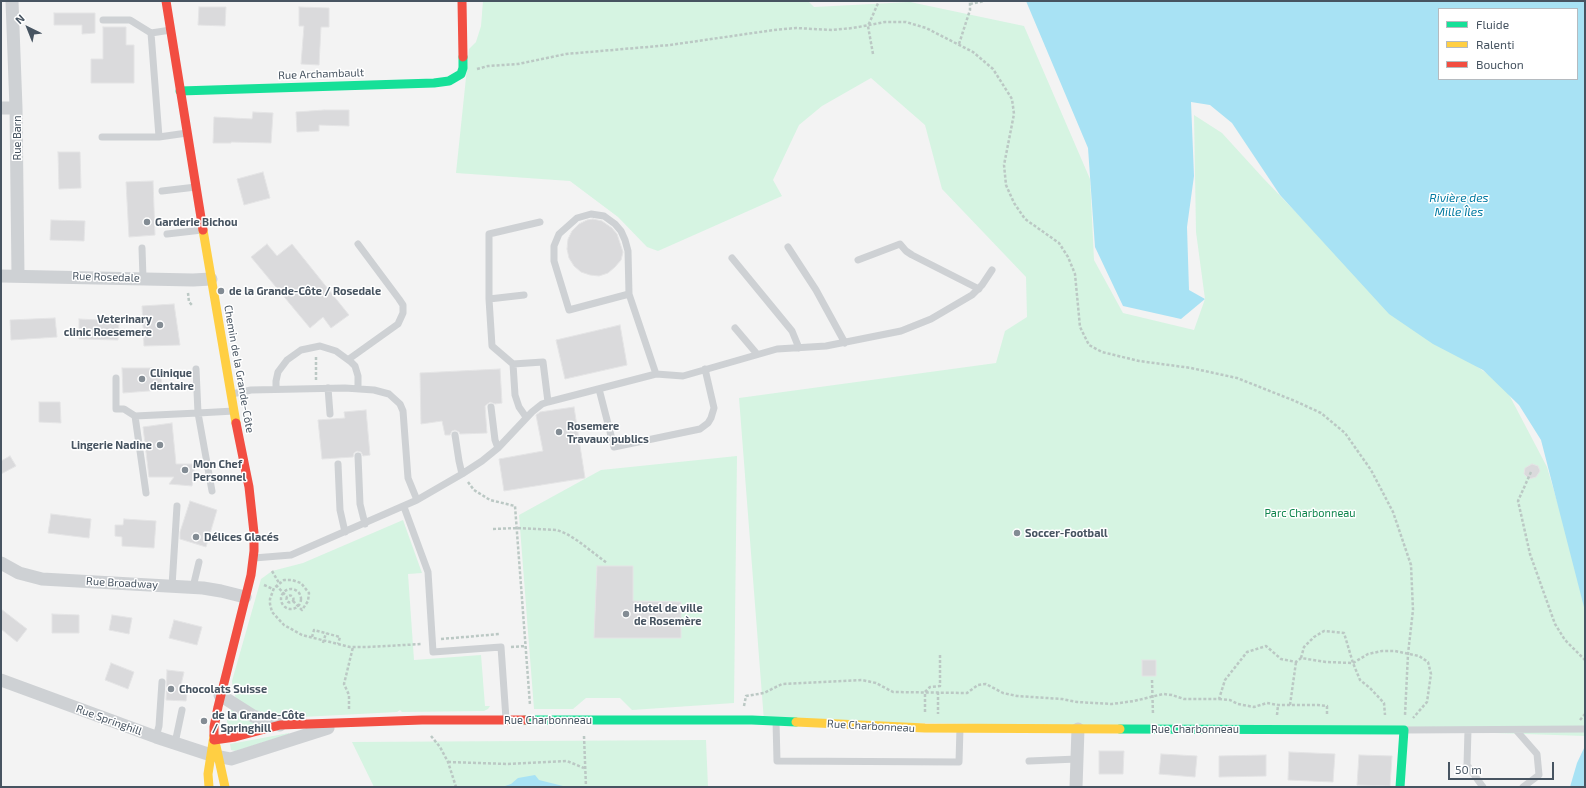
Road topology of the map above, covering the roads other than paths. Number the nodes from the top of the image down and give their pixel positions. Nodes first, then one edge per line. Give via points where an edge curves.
1 (12, 1) edge
2 (166, 1) edge
3 (462, 1) edge
4 (104, 20) dead end
5 (171, 30) junction
6 (151, 33) junction
7 (180, 91) junction
8 (1, 108) edge
9 (16, 108) junction
10 (188, 133) junction
11 (102, 137) dead end
12 (159, 137) junction
13 (196, 187) junction
14 (162, 191) dead end
15 (540, 222) dead end
16 (203, 230) junction
17 (167, 234) dead end
18 (358, 244) dead end
19 (788, 247) dead end
20 (142, 248) dead end
21 (732, 258) dead end
22 (858, 260) dead end
23 (992, 270) dead end
24 (18, 275) junction
25 (1, 276) edge
26 (143, 278) junction
27 (211, 279) junction
28 (978, 289) junction
29 (629, 294) junction
30 (524, 295) dead end
31 (489, 299) junction
32 (735, 328) dead end
33 (845, 343) junction
34 (799, 348) junction
35 (757, 354) junction
36 (348, 359) junction
37 (513, 364) junction
38 (196, 369) dead end
39 (704, 369) junction
40 (656, 374) junction
41 (116, 378) dead end
42 (328, 388) junction
43 (358, 389) junction
44 (599, 389) junction
45 (276, 390) junction
46 (230, 394) junction
47 (548, 402) junction
48 (490, 407) dead end
49 (234, 411) junction
50 (198, 413) junction
51 (330, 414) dead end
52 (135, 416) junction
53 (526, 417) junction
54 (455, 435) dead end
55 (498, 448) junction
56 (358, 456) dead end
57 (338, 464) dead end
58 (462, 474) junction
59 (212, 491) dead end
60 (146, 493) dead end
61 (417, 500) junction
62 (177, 506) dead end
63 (404, 507) junction
64 (364, 524) junction
65 (346, 532) junction
66 (254, 558) junction
67 (199, 562) dead end
68 (1, 564) edge
69 (172, 586) junction
70 (193, 587) junction
71 (245, 597) junction
72 (1, 680) edge
73 (162, 682) dead end
74 (220, 695) junction
75 (182, 710) dead end
76 (602, 712) dead end
77 (506, 720) junction
78 (623, 720) junction
79 (776, 721) junction
80 (339, 724) junction
81 (280, 725) junction
82 (1404, 727) junction
83 (960, 728) junction
84 (1078, 729) junction
85 (1585, 729) edge
86 (1468, 730) junction
87 (1516, 730) junction
88 (156, 737) junction
89 (214, 740) junction
90 (175, 743) junction
91 (215, 755) junction
92 (1077, 759) junction
93 (1028, 761) dead end
94 (209, 787) edge
95 (225, 787) edge
96 (1076, 787) edge
97 (1400, 787) edge
98 (1483, 787) edge
99 (1523, 787) edge

1 - 9 street, Rue Barn
2 - 5 street, Chemin de la Grande-Côte
3 - 7 street, Rue Archambault via 464,62 461,74 449,81
4 - 6 lane via 130,20
5 - 6 lane
5 - 7 street, Chemin de la Grande-Côte
6 - 12 lane
7 - 10 street, Chemin de la Grande-Côte
8 - 9 street
9 - 24 street, Rue Barn
10 - 12 lane
10 - 13 street, Chemin de la Grande-Côte
11 - 12 lane
13 - 14 lane
13 - 16 street, Chemin de la Grande-Côte
15 - 31 lane via 488,234
16 - 17 lane
16 - 27 street, Chemin de la Grande-Côte
18 - 36 lane via 399,299 403,313 398,324
19 - 33 lane via 816,290
20 - 26 lane
21 - 34 lane via 792,331
22 - 28 lane via 900,244 912,255
23 - 28 lane
24 - 25 street, Rue Rosedale
24 - 26 street, Rue Rosedale
26 - 27 street, Rue Rosedale
27 - 46 street, Chemin de la Grande-Côte
28 - 33 lane via 964,300 921,324
29 - 29 lane via 628,251 625,240 615,224 598,214 587,215 577,218 559,234 554,246 554,261 569,310
29 - 40 lane
30 - 31 lane
31 - 37 lane via 492,346
32 - 35 lane
33 - 34 lane
34 - 35 lane via 777,349
35 - 39 lane
36 - 43 lane via 356,370
36 - 45 lane via 326,347 315,346 301,350 281,367 276,378
37 - 47 lane via 543,362
37 - 53 lane via 515,395
38 - 50 lane
39 - 40 lane via 683,376
39 - 44 lane via 714,408 708,423 700,428 614,448
40 - 44 lane
41 - 52 lane via 116,409 124,409
42 - 43 lane
42 - 45 lane
42 - 51 lane
43 - 61 lane via 388,394 402,408 408,478
44 - 47 lane
45 - 46 lane via 250,390
46 - 49 street, Chemin de la Grande-Côte
47 - 53 lane
48 - 55 lane
49 - 50 lane
49 - 66 street, Chemin de la Grande-Côte via 252,506
50 - 52 lane
50 - 59 lane
52 - 60 lane
53 - 55 lane
54 - 58 lane
55 - 58 lane
56 - 64 lane via 360,504
57 - 65 lane via 340,510
58 - 61 lane
61 - 63 lane
62 - 69 lane
63 - 64 lane
63 - 77 lane via 428,572 433,652 501,647
64 - 65 lane
65 - 66 lane via 291,555
66 - 71 street, Chemin de la Grande-Côte
67 - 70 lane
68 - 69 street, Rue Broadway via 19,573 42,579
69 - 70 street, Rue Broadway
70 - 71 street, Rue Broadway
71 - 74 street, Chemin de la Grande-Côte
72 - 88 street, Rue Springhill
73 - 88 lane
74 - 81 street, Rue Charbonneau via 253,716
74 - 89 street, Chemin de la Grande-Côte
75 - 90 lane
76 - 78 lane via 617,712
77 - 78 street, Rue Charbonneau
77 - 80 street, Rue Charbonneau via 374,721
78 - 79 street, Rue Charbonneau
79 - 83 street, Rue Charbonneau
79 - 83 lane via 777,761 959,762
80 - 81 street, Rue Charbonneau
80 - 91 street, Rue Charbonneau via 231,759
81 - 89 street, Rue Charbonneau
82 - 84 street, Rue Charbonneau
82 - 86 lane
82 - 97 street
83 - 84 street, Rue Charbonneau
84 - 92 street
85 - 87 lane
86 - 87 lane
86 - 98 lane via 1467,764
87 - 99 lane via 1537,754 1539,775
88 - 90 street, Rue Springhill
89 - 91 street, Chemin de la Grande-Côte
90 - 91 street, Rue Springhill
91 - 94 street, Chemin de la Grande-Côte via 208,774
91 - 95 street, Chemin de la Grande-Côte
92 - 93 lane
92 - 96 street

